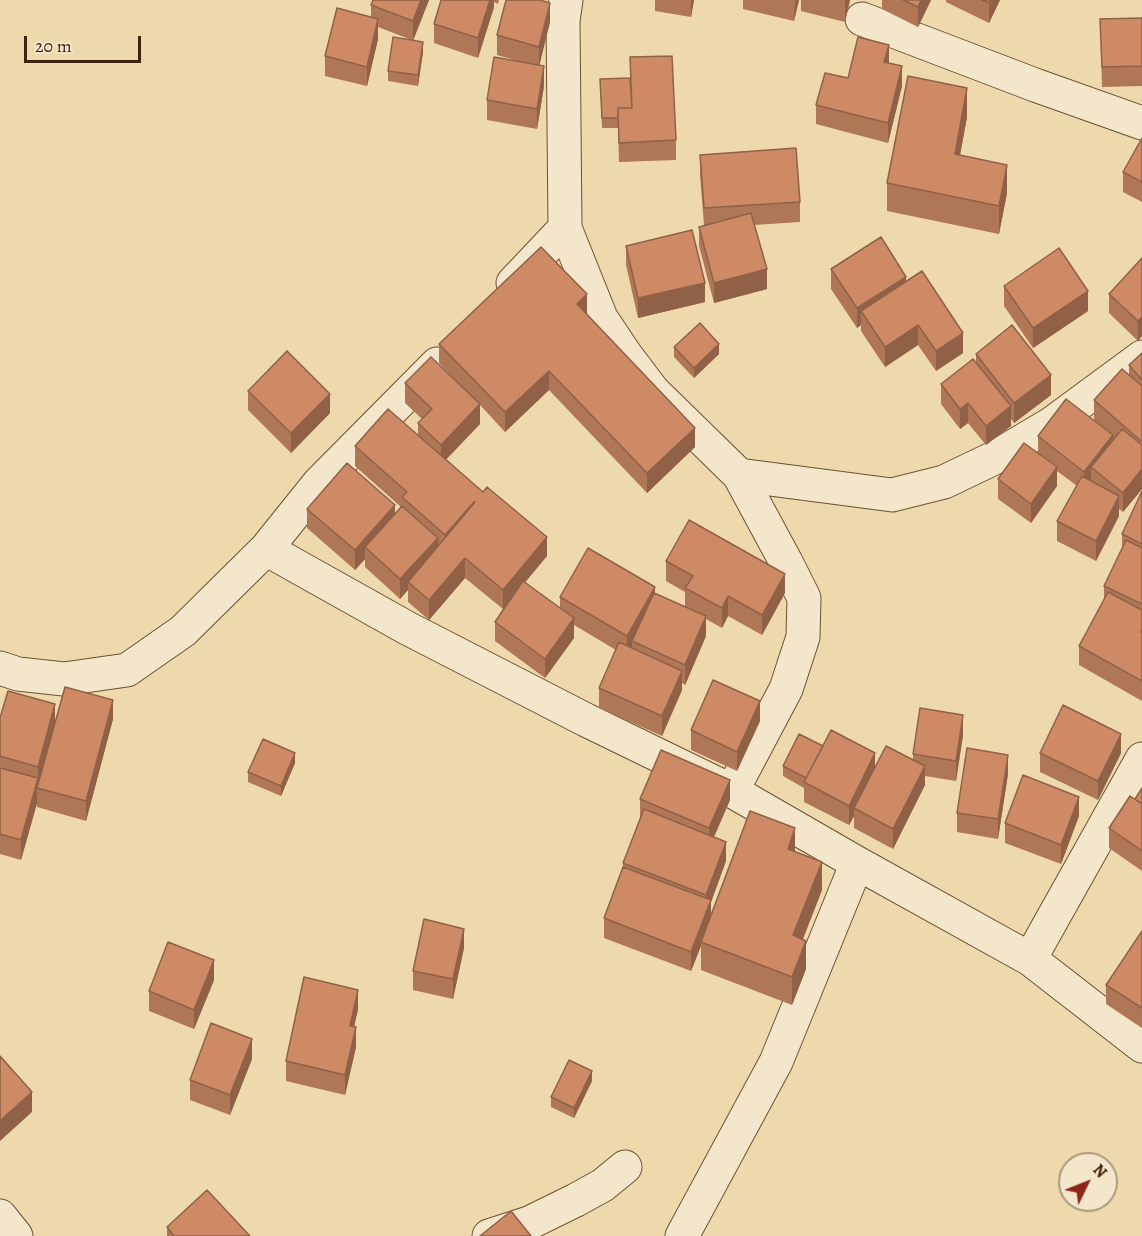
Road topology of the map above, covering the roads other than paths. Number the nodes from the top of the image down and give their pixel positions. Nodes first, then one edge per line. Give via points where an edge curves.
1 (566, 0) edge
2 (862, 19) dead end
3 (1142, 123) edge
4 (565, 228) junction
5 (491, 306) edge
6 (459, 341) edge
7 (1142, 357) edge
8 (739, 475) junction
9 (266, 549) junction
10 (0, 668) edge
11 (1142, 759) edge
12 (732, 791) junction
13 (856, 863) junction
14 (1030, 959) junction
15 (1142, 1046) edge
16 (625, 1167) dead end
17 (0, 1216) edge
18 (16, 1236) edge
19 (489, 1236) edge
20 (682, 1236) edge

1 - 4 street via 562,21
2 - 3 street
4 - 5 street
4 - 8 street via 601,318 625,354 653,391
6 - 9 street via 320,483
7 - 8 street via 1051,424 944,483 892,495
8 - 12 street via 804,598 803,637 786,689
9 - 10 street via 183,631 127,670 64,679
9 - 12 street via 406,628
11 - 14 street
12 - 13 street
13 - 14 street
13 - 20 street via 776,1062
14 - 15 street
16 - 19 street via 576,1200 529,1223
17 - 18 street

